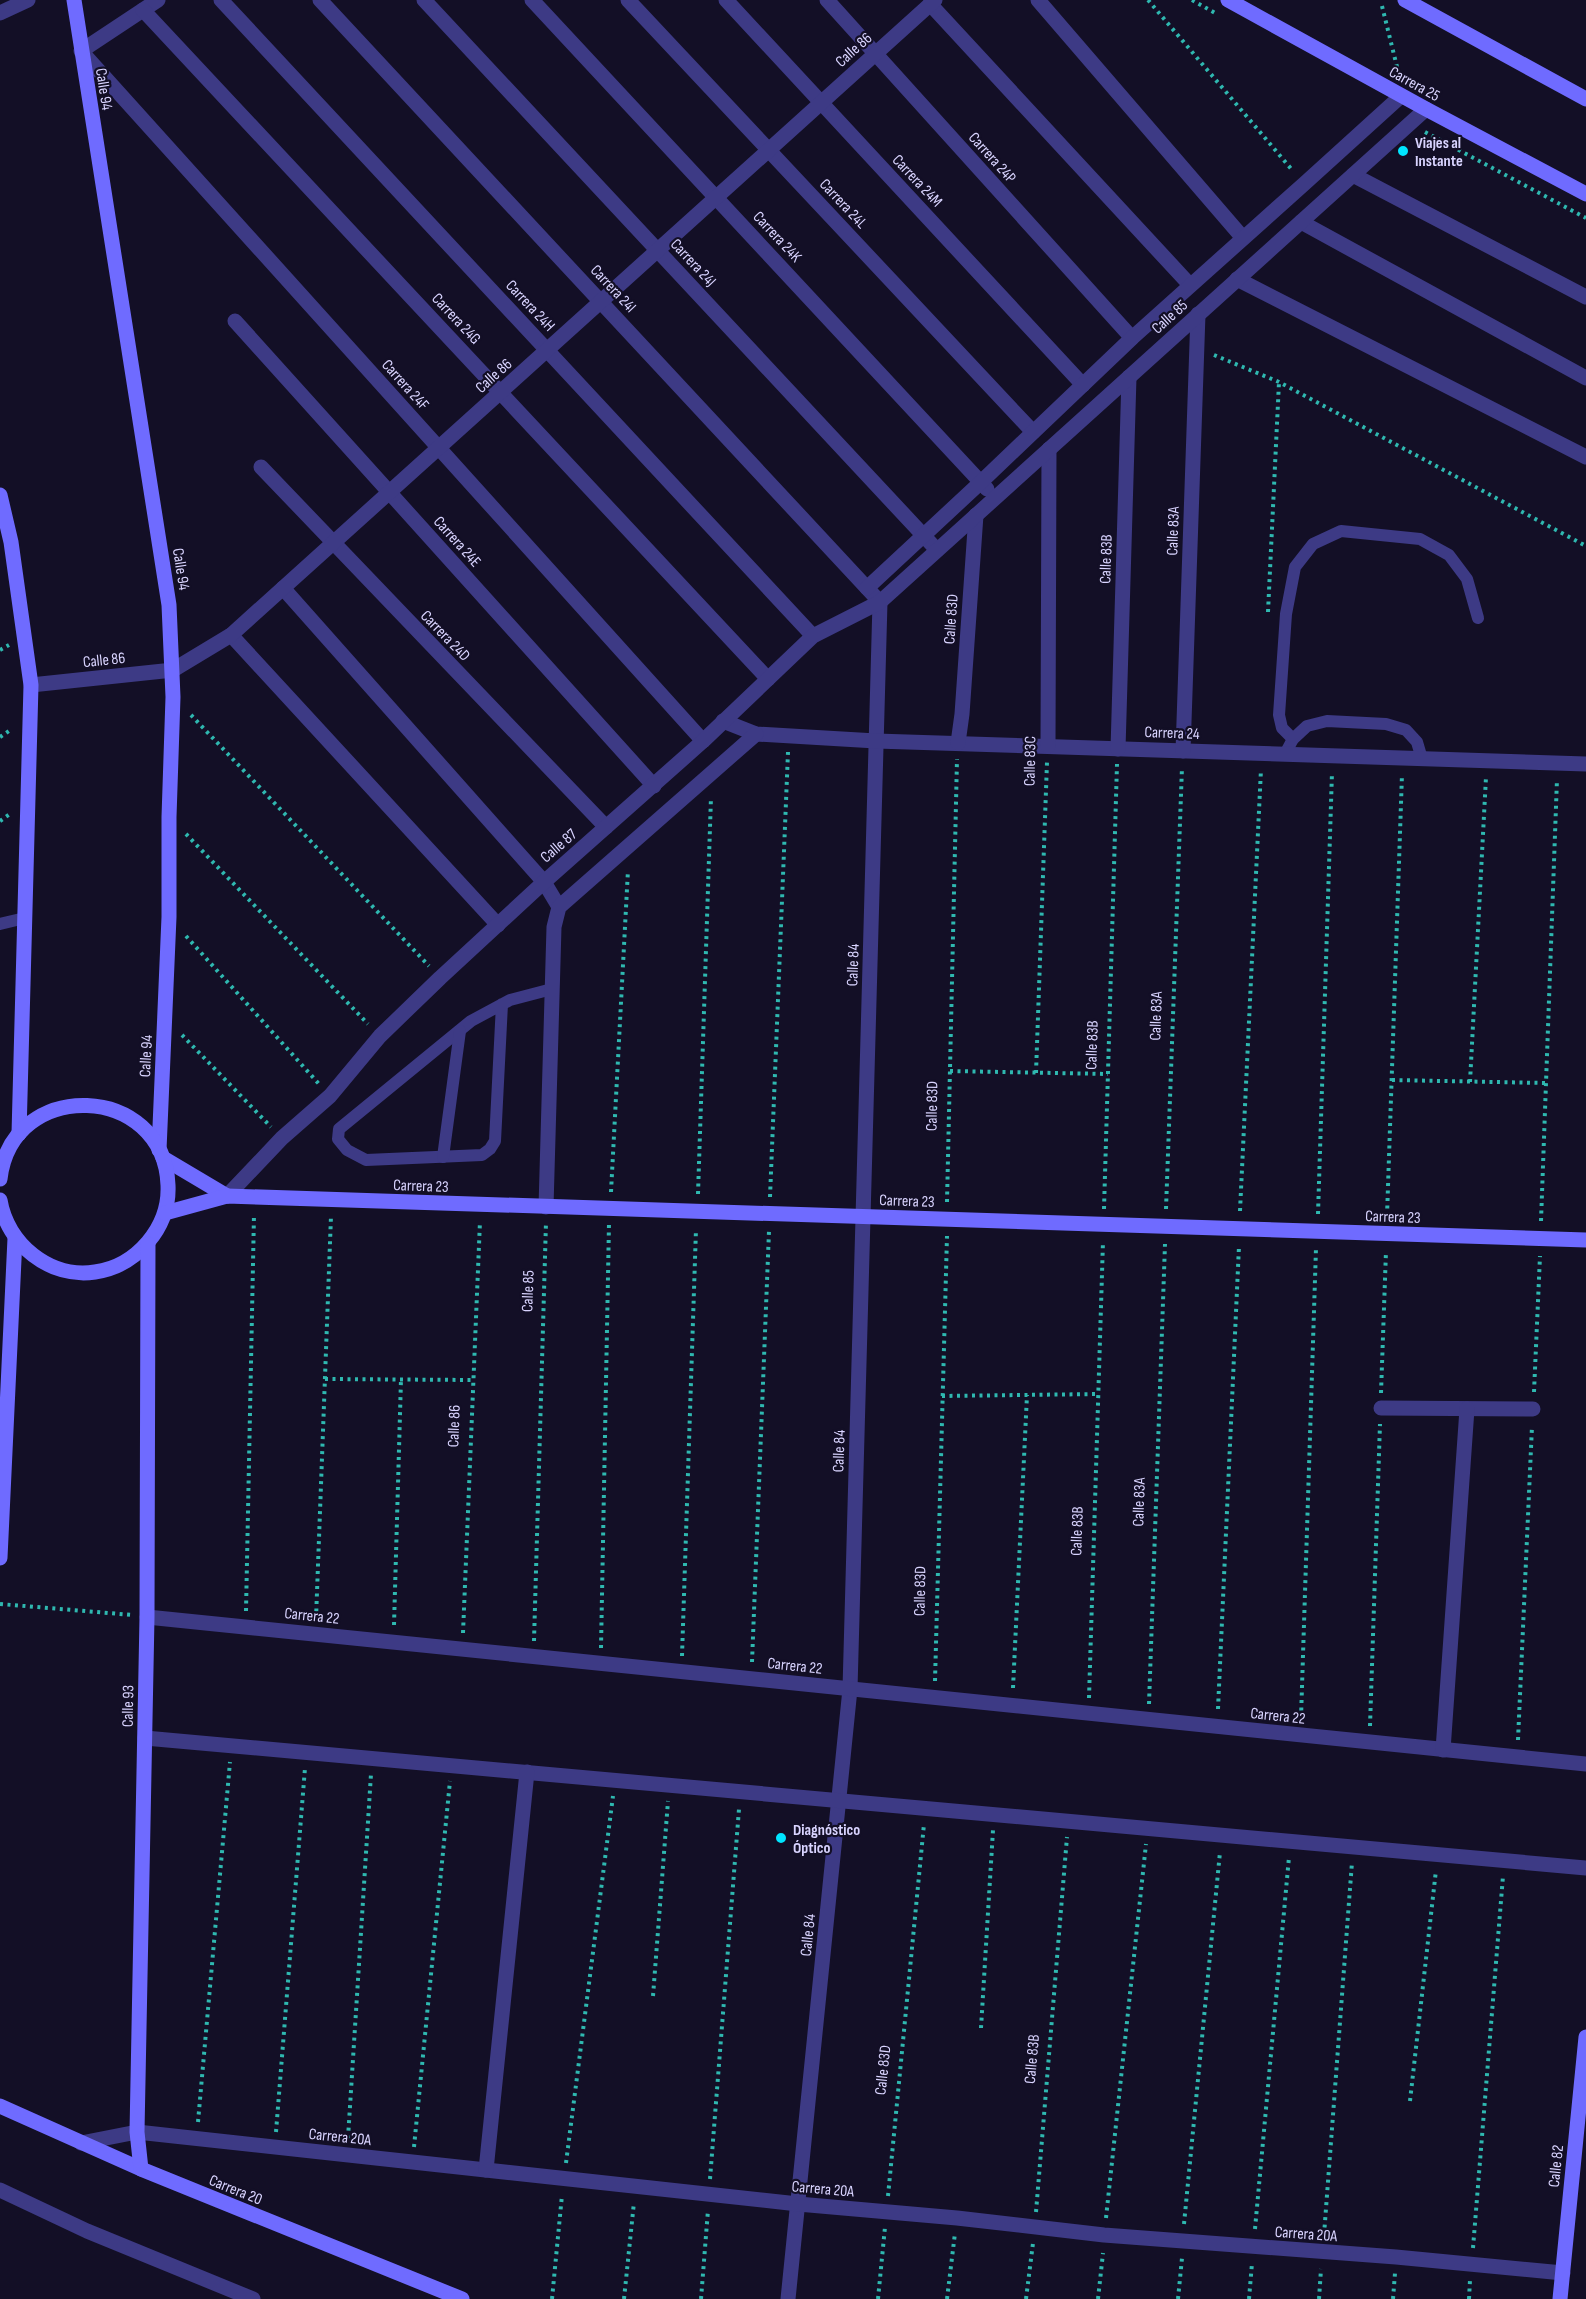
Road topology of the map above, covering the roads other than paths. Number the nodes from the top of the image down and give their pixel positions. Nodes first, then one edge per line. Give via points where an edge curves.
1 (28, 0) edge
2 (74, 0) edge
3 (158, 0) edge
4 (221, 0) edge
5 (320, 0) edge
6 (424, 0) edge
7 (532, 0) edge
8 (628, 0) edge
9 (726, 0) edge
10 (827, 0) edge
11 (1038, 0) edge
12 (1228, 0) edge
13 (1405, 0) edge
14 (932, 2) edge
15 (143, 10) junction
16 (0, 13) edge
17 (81, 51) junction
18 (876, 53) junction
19 (1401, 96) junction
20 (1586, 99) edge
21 (822, 102) junction
22 (1426, 109) junction
23 (769, 149) junction
24 (1353, 175) junction
25 (1582, 192) edge
26 (716, 197) junction
27 (1300, 222) junction
28 (1243, 238) junction
29 (658, 250) junction
30 (1237, 279) junction
31 (1190, 285) junction
32 (1586, 297) edge
33 (601, 301) junction
34 (1198, 314) junction
35 (235, 321) dead end
36 (1132, 338) junction
37 (547, 349) junction
38 (1129, 377) junction
39 (1586, 378) edge
40 (1083, 385) junction
41 (501, 391) junction
42 (1033, 432) junction
43 (439, 447) junction
44 (1049, 449) junction
45 (1586, 457) edge
46 (261, 467) dead end
47 (981, 482) junction
48 (389, 492) junction
49 (0, 495) edge
50 (995, 497) junction
51 (976, 515) junction
52 (924, 536) junction
53 (333, 543) junction
54 (937, 550) junction
55 (283, 588) junction
56 (867, 588) junction
57 (880, 602) junction
58 (1478, 618) dead end
59 (231, 635) junction
60 (813, 636) junction
61 (173, 670) junction
62 (768, 679) junction
63 (31, 685) junction
64 (723, 721) junction
65 (756, 734) junction
66 (1293, 739) junction
67 (703, 741) junction
68 (876, 741) junction
69 (958, 743) junction
70 (1048, 746) junction
71 (1118, 749) junction
72 (1183, 751) junction
73 (1285, 754) junction
74 (1422, 759) junction
75 (1586, 764) edge
76 (654, 786) junction
77 (606, 828) junction
78 (543, 882) junction
79 (559, 907) junction
80 (25, 918) junction
81 (0, 924) edge
82 (498, 925) junction
83 (552, 989) junction
84 (502, 1004) junction
85 (460, 1031) junction
86 (19, 1134) junction
87 (4, 1151) edge
88 (161, 1154) junction
89 (443, 1157) junction
90 (0, 1179) edge
91 (227, 1196) junction
92 (546, 1207) junction
93 (1, 1208) edge
94 (165, 1213) junction
95 (863, 1217) junction
96 (15, 1238) junction
97 (1586, 1240) edge
98 (148, 1244) junction
99 (1381, 1408) road end
100 (1467, 1409) junction
101 (1533, 1409) road end
102 (0, 1558) edge
103 (147, 1617) junction
104 (850, 1689) junction
105 (145, 1738) junction
106 (1443, 1750) junction
107 (1586, 1764) edge
108 (527, 1772) junction
109 (838, 1800) junction
110 (1586, 1868) edge
111 (1586, 2037) edge
112 (0, 2106) edge
113 (1582, 2119) edge
114 (137, 2132) junction
115 (81, 2143) junction
116 (141, 2169) junction
117 (486, 2170) junction
118 (0, 2190) edge
119 (798, 2204) junction
120 (1563, 2272) junction
121 (253, 2299) edge
122 (462, 2299) edge
123 (788, 2299) edge
124 (1560, 2299) edge

1 - 16 street
2 - 17 street, Calle 94
3 - 15 street
4 - 37 street, Carrera 24H
5 - 33 street, Carrera 24I
6 - 29 street, Carrera 24J
7 - 26 street, Carrera 24K
8 - 23 street, Carrera 24L
9 - 21 street, Carrera 24M
10 - 18 street, Carrera 24P
11 - 28 street
12 - 19 street, Carrera 25
13 - 20 street
14 - 18 street, Calle 86
14 - 31 street
15 - 17 street
15 - 41 street, Carrera 24G
17 - 43 street, Carrera 24F
17 - 61 street, Calle 94 via 169,605
18 - 21 street, Calle 86
18 - 36 street, Carrera 24P
19 - 22 street, Carrera 25
19 - 28 street
21 - 23 street, Calle 86
21 - 40 street, Carrera 24M
22 - 24 street, Calle 85
22 - 25 street, Carrera 25
23 - 26 street, Calle 86
23 - 42 street, Carrera 24L
24 - 27 street, Calle 85
24 - 32 street
26 - 29 street, Calle 86
26 - 47 street, Carrera 24K
27 - 30 street, Calle 85
27 - 39 street
28 - 31 street
29 - 33 street, Calle 86
29 - 52 street, Carrera 24J
30 - 34 street, Calle 85
30 - 45 street
31 - 36 street
33 - 37 street, Calle 86
33 - 56 street, Carrera 24I
34 - 38 street, Calle 85
34 - 72 street, Calle 83A
35 - 48 street, Carrera 24E
36 - 40 street
37 - 41 street, Calle 86
37 - 60 street, Carrera 24H
38 - 44 street, Calle 85
38 - 71 street, Calle 83B
40 - 42 street
41 - 43 street, Calle 86
41 - 62 street, Carrera 24G
42 - 47 street
43 - 48 street, Calle 86
43 - 67 street, Carrera 24F
44 - 50 street, Calle 85
44 - 70 street, Calle 83C
46 - 53 street, Carrera 24D
47 - 50 street, Carrera 24K
47 - 52 street
48 - 53 street, Calle 86
48 - 76 street, Carrera 24E
49 - 63 street
50 - 51 street, Calle 85
51 - 54 street, Calle 85
51 - 69 street, Calle 83D
52 - 54 street, Carrera 24J
52 - 56 street
53 - 55 street, Calle 86
53 - 77 street, Carrera 24D
54 - 57 street, Calle 87
55 - 59 street, Calle 86
55 - 78 street
56 - 57 street, Carrera 24I
57 - 60 street, Calle 87
57 - 68 street, Calle 84
58 - 66 lane via 1467,579 1449,555 1420,539 1341,531 1313,544 1295,567 1286,614 1280,715 1282,728
59 - 61 street, Calle 86
59 - 82 street
60 - 62 street, Calle 87
61 - 63 street, Calle 86
61 - 88 street, Calle 94
62 - 64 street, Calle 87
63 - 80 street
64 - 65 street, Carrera 24
64 - 67 street, Calle 87
65 - 68 street, Carrera 24
65 - 79 street
66 - 73 lane
66 - 74 lane via 1307,726 1327,721 1386,724 1406,730 1417,742
67 - 76 street, Calle 87
68 - 69 street, Carrera 24
68 - 95 street, Calle 84
69 - 70 street, Carrera 24
70 - 71 street, Carrera 24
71 - 72 street, Carrera 24
72 - 73 street, Carrera 24
73 - 74 street, Carrera 24
74 - 75 street, Carrera 24
76 - 77 street, Calle 87
77 - 78 street, Calle 87
78 - 79 street
78 - 82 street, Calle 87
79 - 83 street via 554,927
80 - 81 lane
80 - 86 street
82 - 91 street, Calle 87 via 380,1036 330,1096 282,1138
83 - 84 lane
83 - 92 street
84 - 85 lane
84 - 89 lane via 495,1141 482,1155
85 - 89 lane
85 - 89 lane via 339,1129 338,1139 347,1150 366,1160
86 - 87 street
86 - 88 street via 40,1116 66,1106 93,1105 120,1112 142,1128
87 - 90 street
88 - 91 street, Carrera 23
88 - 94 street, Calle 94 via 168,1185
91 - 92 street, Carrera 23
91 - 94 street, Carrera 23
92 - 95 street, Carrera 23
93 - 96 street
94 - 98 street
95 - 97 street, Carrera 23
95 - 104 street, Calle 84
96 - 98 street via 37,1259 65,1271 95,1272 124,1262
96 - 102 street
98 - 103 street, Calle 93
99 - 100 street
100 - 101 street
100 - 106 street
103 - 104 street, Carrera 22
103 - 105 street, Calle 93
104 - 106 street, Carrera 22
104 - 109 street, Calle 84
105 - 108 street
105 - 114 street, Calle 93
106 - 107 street, Carrera 22
108 - 109 street
108 - 117 street
109 - 110 street
109 - 119 street, Calle 84
111 - 113 street, Calle 82
112 - 115 street, Carrera 20
113 - 120 street, Calle 82
114 - 115 street, Carrera 20A
114 - 116 street, Calle 93
114 - 117 street, Carrera 20A
115 - 116 street, Carrera 20
116 - 122 street, Carrera 20
117 - 119 street, Carrera 20A
118 - 121 street via 87,2232
119 - 120 street, Carrera 20A via 1104,2235
119 - 123 street, Calle 84
120 - 124 street, Calle 82

